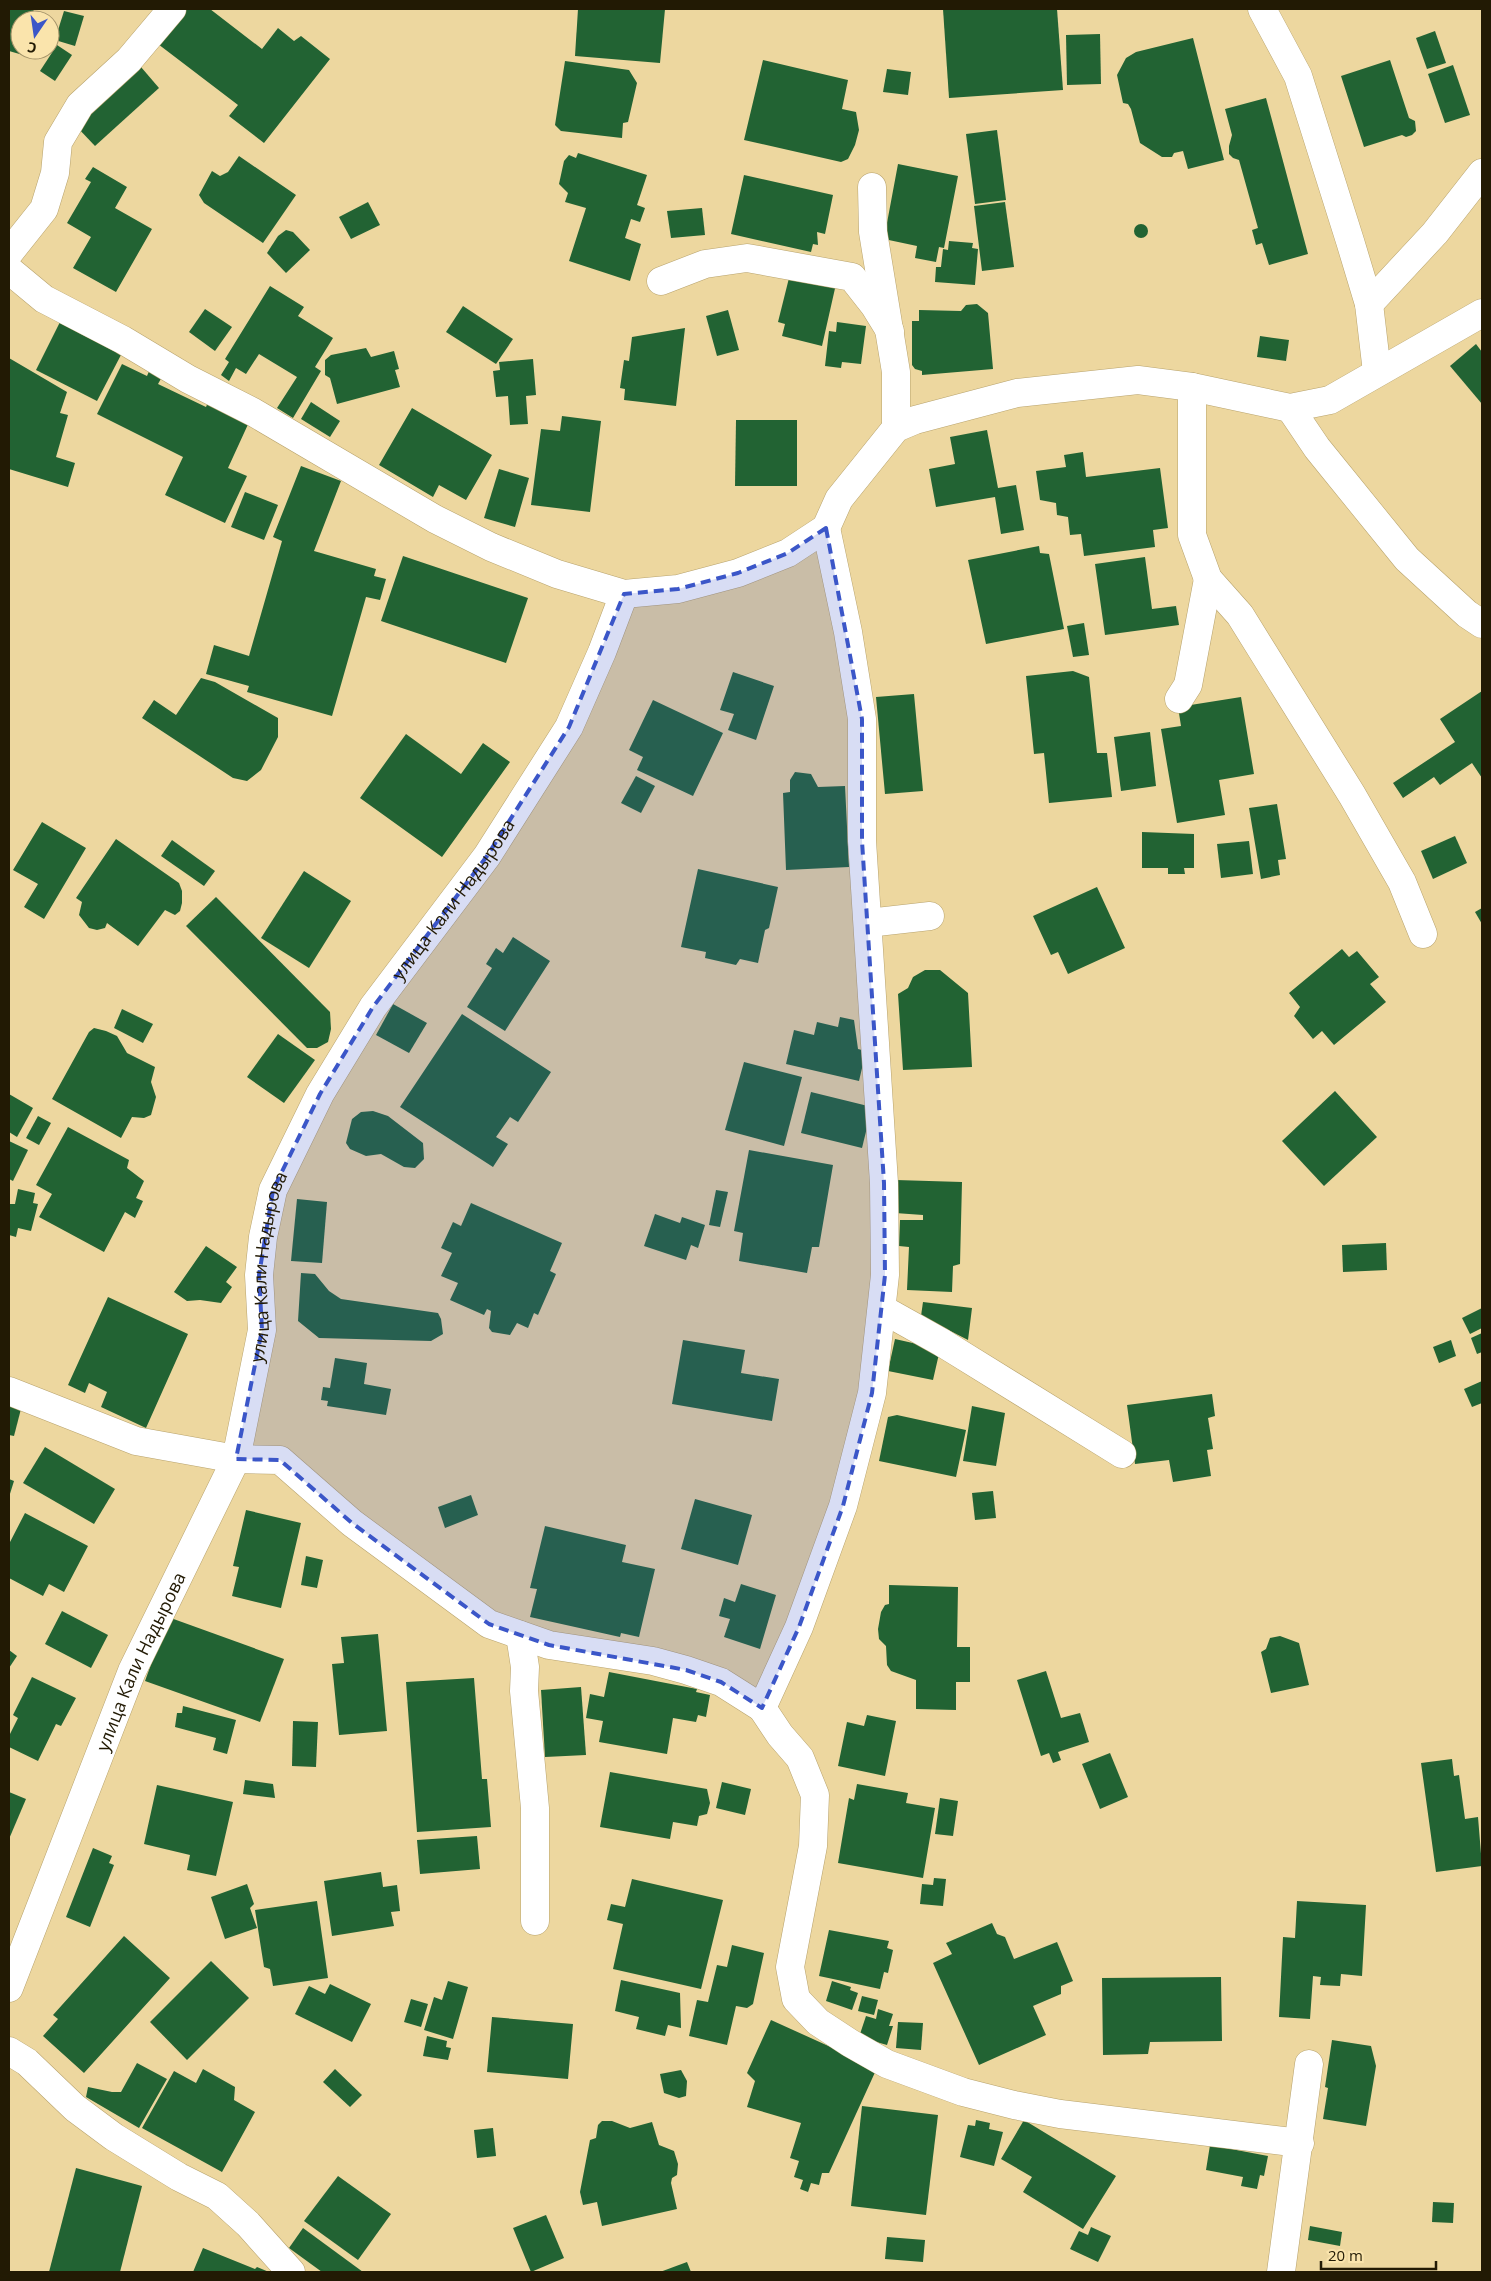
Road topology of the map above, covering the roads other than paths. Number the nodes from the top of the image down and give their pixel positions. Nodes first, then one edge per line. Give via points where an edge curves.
1 (172, 9) edge
2 (1246, 9) edge
3 (1267, 18) edge
4 (1482, 173) edge
5 (872, 187) dead end
6 (9, 253) edge
7 (9, 270) edge
8 (661, 281) dead end
9 (1368, 304) junction
10 (1482, 313) edge
11 (890, 331) junction
12 (1377, 372) junction
13 (1192, 386) junction
14 (1290, 408) junction
15 (896, 428) junction
16 (826, 528) junction
17 (1208, 579) junction
18 (624, 594) junction
19 (1482, 624) edge
20 (1179, 699) dead end
21 (930, 916) dead end
22 (868, 923) junction
23 (1423, 934) dead end
24 (882, 1309) junction
25 (9, 1391) edge
26 (1122, 1454) dead end
27 (236, 1460) junction
28 (520, 1634) junction
29 (762, 1708) junction
30 (535, 1921) dead end
31 (9, 1988) edge
32 (9, 2052) edge
33 (1309, 2064) dead end
34 (1300, 2143) junction
35 (291, 2272) edge
36 (1281, 2272) edge

1 - 6 street via 129,60 80,105 58,142 55,173 44,208
2 - 3 street
3 - 9 street via 1298,76
4 - 9 street via 1435,233
5 - 11 street via 873,232
7 - 18 street via 44,298 253,412 435,519 548,570
8 - 11 street via 705,264 747,258 852,276
9 - 12 street
10 - 12 street
11 - 15 street via 896,372
12 - 14 street via 1330,400
13 - 14 street
13 - 15 street via 1138,380 1018,393
13 - 17 street via 1192,535
14 - 19 street via 1316,448 1407,559
15 - 16 street via 839,499
16 - 18 street via 788,553 738,573 678,589
16 - 22 street via 862,719 862,841
17 - 20 street via 1188,685
17 - 23 street via 1240,615 1352,795 1402,882
18 - 27 street, улица Кали Надырова via 569,727 487,856 373,1007 320,1094 273,1190 259,1275 262,1330
21 - 22 street
22 - 24 street via 884,1183
24 - 26 street
24 - 29 street via 872,1393 843,1506 800,1627
25 - 27 street via 136,1441
27 - 28 street via 280,1460 352,1523 489,1624
27 - 31 street, улица Кали Надырова via 132,1671
28 - 29 street via 549,1645 653,1661 686,1670 721,1682
28 - 30 street via 535,1808
29 - 34 street via 800,1758 816,1795 813,1846 790,1967 796,1999 818,2022 887,2064 963,2092 1014,2106
32 - 35 street via 27,2062 75,2108 114,2137 217,2196 248,2224
33 - 34 street
34 - 36 street

